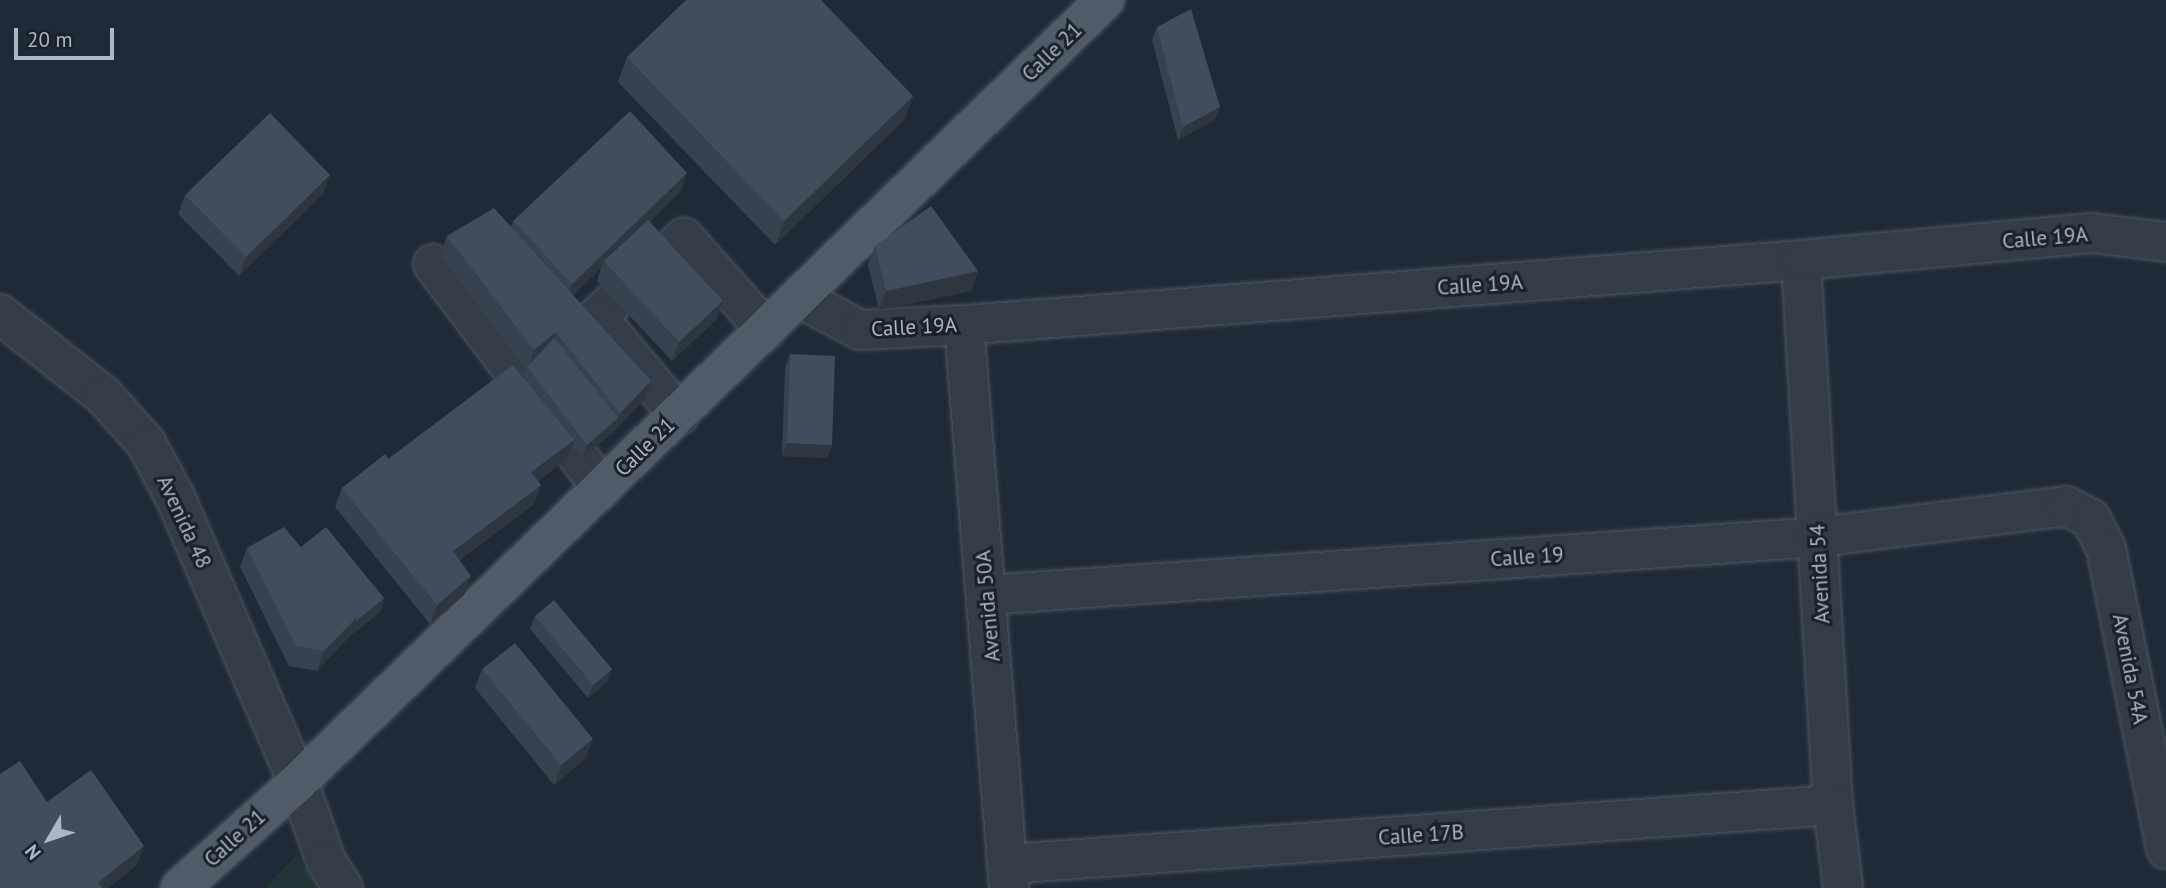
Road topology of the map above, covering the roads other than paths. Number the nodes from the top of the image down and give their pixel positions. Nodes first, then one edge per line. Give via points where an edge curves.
1 (1105, 0) edge
2 (2166, 242) edge
3 (1801, 260) junction
4 (433, 264) dead end
5 (698, 278) edge
6 (800, 298) junction
7 (0, 314) edge
8 (964, 325) junction
9 (766, 330) junction
10 (633, 339) dead end
11 (678, 415) junction
12 (602, 488) junction
13 (2066, 506) joint
14 (1818, 537) junction
15 (988, 595) junction
16 (298, 782) junction
17 (1833, 805) junction
18 (2166, 849) edge
19 (1009, 876) edge
20 (180, 888) edge
21 (343, 888) edge
22 (1843, 888) edge

1 - 6 main road, Calle 21
2 - 3 street, Calle 19A via 2091,233
3 - 8 street, Calle 19A
3 - 14 street, Avenida 54
4 - 12 street
5 - 9 street
6 - 8 street, Calle 19A via 860,330
6 - 9 main road, Calle 21
7 - 16 street, Avenida 48 via 103,395 146,443 176,499
8 - 15 street, Avenida 50A
9 - 11 main road, Calle 21
10 - 11 street
11 - 12 main road, Calle 21
12 - 16 main road, Calle 21
13 - 14 street, Calle 19
13 - 18 street, Avenida 54A via 2091,519 2106,548
14 - 15 street, Calle 19
14 - 17 street, Avenida 54
15 - 19 street, Avenida 50A
16 - 20 main road, Calle 21
16 - 21 street, Avenida 48 via 326,861
17 - 19 street, Calle 17B
17 - 22 street, Avenida 54

